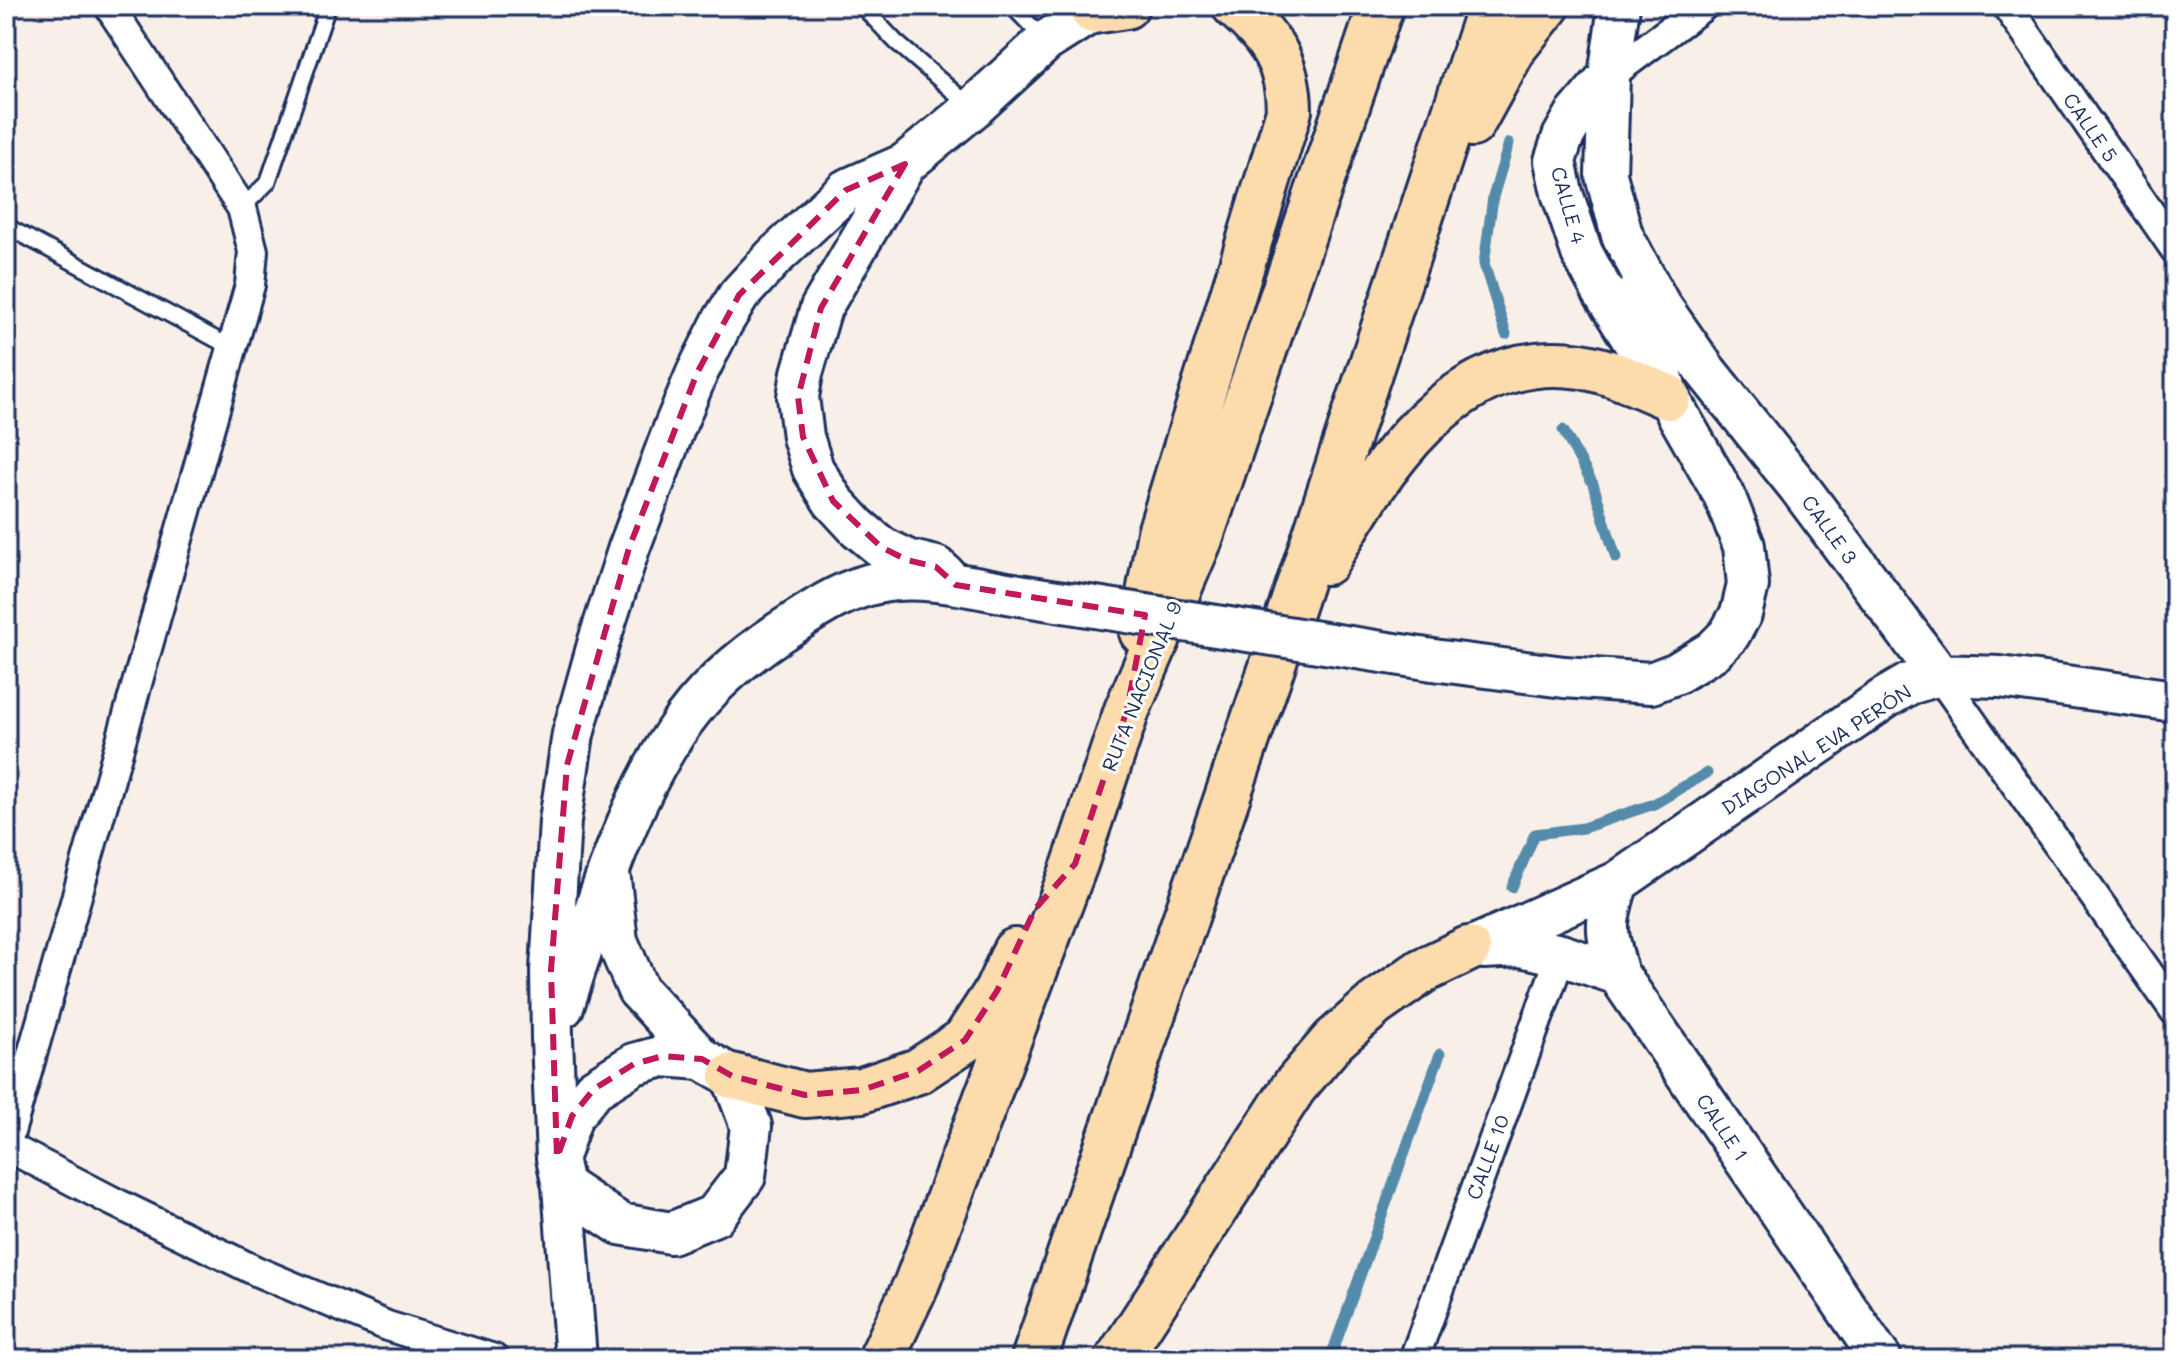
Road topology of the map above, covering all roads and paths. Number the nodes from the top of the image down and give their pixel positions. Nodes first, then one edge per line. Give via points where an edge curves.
1 (109, 6) edge
2 (328, 6) edge
3 (862, 6) edge
4 (1012, 6) edge
5 (1235, 6) edge
6 (1381, 6) edge
7 (1490, 6) edge
8 (1547, 6) edge
9 (1619, 6) edge
10 (1703, 6) edge
11 (2007, 6) edge
12 (1106, 8) edge
13 (1046, 41) junction
14 (1609, 76) junction
15 (973, 108) junction
16 (905, 164) junction
17 (1612, 204) junction
18 (242, 208) junction
19 (1422, 214) junction
20 (6, 226) edge
21 (2175, 249) edge
22 (232, 348) junction
23 (1668, 397) junction
24 (956, 585) junction
25 (1273, 664) junction
26 (1939, 675) junction
27 (2175, 701) edge
28 (1127, 710) junction
29 (1075, 864) junction
30 (608, 869) junction
31 (1618, 882) junction
32 (1468, 949) junction
33 (1561, 955) junction
34 (1618, 974) junction
35 (2175, 1011) edge
36 (552, 1039) junction
37 (717, 1067) junction
38 (6, 1146) edge
39 (560, 1172) junction
40 (916, 1285) junction
41 (494, 1359) edge
42 (576, 1359) edge
43 (881, 1359) edge
44 (890, 1359) edge
45 (1034, 1359) edge
46 (1118, 1359) edge
47 (1414, 1359) edge
48 (1881, 1359) edge

1 - 18 street
2 - 18 lane via 268,182
3 - 15 lane
4 - 13 lane
5 - 28 highway via 1272,45 1284,67 1289,111 1160,533
6 - 28 highway, RUTA NACIONAL 9 via 1200,539
7 - 19 highway
8 - 19 highway via 1515,46
9 - 14 main road, CALLE 3
10 - 14 street, CALLE 4
11 - 21 street, CALLE 5
12 - 13 main road
13 - 15 main road
14 - 17 main road, CALLE 3 via 1606,175
14 - 23 main road, CALLE 4 via 1575,116 1555,161 1582,253
15 - 16 main road
16 - 24 main road via 821,308 798,397 813,469 833,501 881,547 936,567
16 - 36 main road via 846,190 748,286 722,323 675,426 629,548 573,734 554,907
17 - 23 main road
17 - 26 main road, CALLE 3 via 1622,235 1705,370
18 - 22 street via 253,251 250,285
19 - 25 highway
20 - 22 lane
22 - 38 street
23 - 24 main road, bridge via 1724,495 1744,546 1748,585 1729,635 1677,673 1651,683 1433,660
23 - 25 highway via 1581,366 1510,371 1469,388 1415,431 1364,496
24 - 30 main road via 883,581 863,586 833,598 769,639 717,683 675,731
25 - 45 highway
26 - 27 main road, DIAGONAL EVA PERÓN via 2000,677
26 - 31 main road, DIAGONAL EVA PERÓN via 1885,698
26 - 35 street, CALLE 3
28 - 29 highway, RUTA NACIONAL 9
29 - 37 highway via 1035,909 997,991 965,1040 918,1071 862,1090 805,1095
29 - 40 highway, RUTA NACIONAL 9
30 - 36 main road
30 - 37 main road via 617,941 638,990
31 - 32 main road, DIAGONAL EVA PERÓN
31 - 34 main road, CALLE 1 via 1606,919
32 - 33 main road via 1521,946
32 - 46 highway via 1422,971 1334,1040 1294,1087
33 - 34 main road
33 - 47 street, CALLE 10
34 - 48 main road, CALLE 1
36 - 39 main road
37 - 39 main road via 663,1056 634,1064 594,1089 572,1116
37 - 39 main road via 751,1126 745,1176 715,1215 671,1233 620,1224
38 - 41 street via 258,1272 387,1326
39 - 42 main road
40 - 43 highway, RUTA NACIONAL 9
40 - 44 highway

